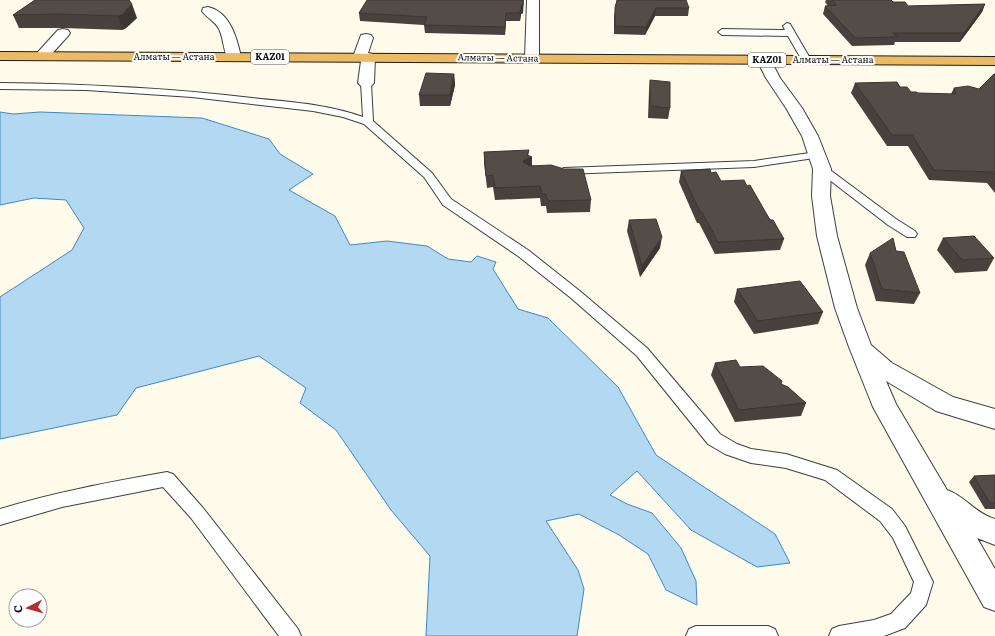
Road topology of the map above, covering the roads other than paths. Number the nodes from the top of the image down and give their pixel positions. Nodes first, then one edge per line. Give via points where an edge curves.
1 (533, 0) edge
2 (208, 11) dead end
3 (722, 32) dead end
4 (63, 33) dead end
5 (366, 38) dead end
6 (0, 56) edge
7 (42, 56) junction
8 (234, 57) junction
9 (364, 57) junction
10 (532, 58) junction
11 (764, 60) junction
12 (806, 60) junction
13 (995, 61) edge
14 (366, 83) joint
15 (0, 86) edge
16 (368, 122) junction
17 (820, 162) junction
18 (552, 172) edge
19 (911, 234) dead end
20 (860, 347) junction
21 (995, 419) edge
22 (932, 485) junction
23 (0, 517) edge
24 (995, 532) edge
25 (995, 597) edge
26 (291, 636) edge
27 (696, 636) edge
28 (768, 636) edge
29 (839, 636) edge

1 - 10 street
2 - 8 street via 214,14 227,30
3 - 12 lane via 789,29
4 - 7 street
5 - 9 street
6 - 7 highway, Алматы — Астана / KАZ01
7 - 8 highway, Алматы — Астана / KАZ01
8 - 9 highway, Алматы — Астана / KАZ01
9 - 10 highway, Алматы — Астана / KАZ01
9 - 14 street
10 - 11 highway, Алматы — Астана / KАZ01
11 - 12 highway, Алматы — Астана / KАZ01
11 - 17 street via 810,136
12 - 13 highway, Алматы — Астана / KАZ01
14 - 16 lane
15 - 16 lane via 86,87 192,94 313,108 345,114
16 - 29 lane via 428,175 447,202 523,252 642,352 714,439 751,456 786,461 831,474 886,514 899,532 924,582 919,598 898,621 874,630
17 - 18 lane
17 - 19 lane via 892,222
17 - 20 street via 821,196 827,236 846,308
20 - 21 street via 884,369 945,404
20 - 22 street via 885,407
22 - 24 street via 947,503 964,516
22 - 25 street
23 - 26 lane via 85,495 167,479 197,513
27 - 28 lane

